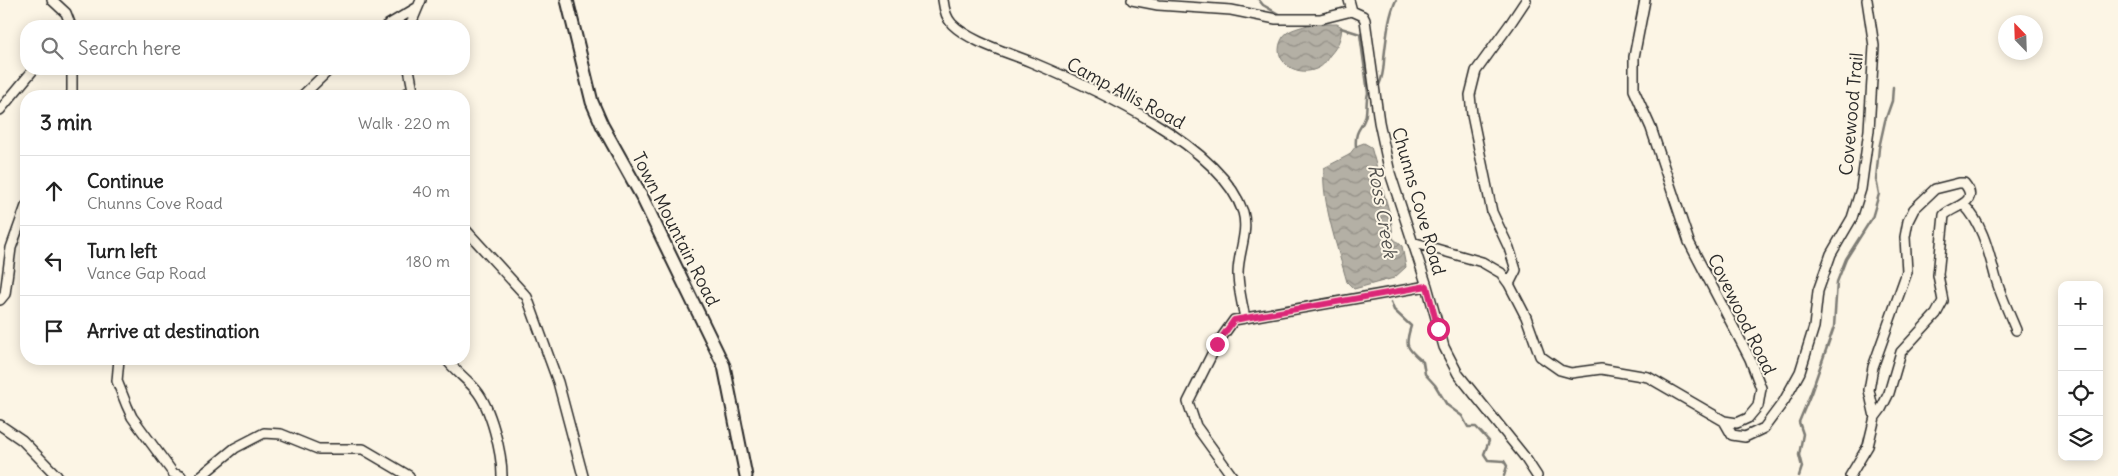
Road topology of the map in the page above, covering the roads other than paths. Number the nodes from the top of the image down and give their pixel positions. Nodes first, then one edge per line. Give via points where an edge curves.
1 (52, 0) edge
2 (567, 0) edge
3 (943, 0) edge
4 (1132, 0) edge
5 (1349, 0) edge
6 (1526, 0) edge
7 (1645, 0) edge
8 (1867, 0) edge
9 (420, 3) edge
10 (1352, 12) junction
11 (69, 20) edge
12 (395, 20) edge
13 (413, 20) edge
14 (29, 75) edge
15 (72, 75) edge
16 (324, 75) edge
17 (410, 75) edge
18 (72, 90) edge
19 (308, 90) edge
20 (412, 90) edge
21 (0, 110) edge
22 (1964, 205) junction
23 (20, 223) edge
24 (470, 235) edge
25 (1412, 242) junction
26 (1510, 284) junction
27 (1427, 286) junction
28 (0, 300) edge
29 (1245, 318) junction
30 (2016, 330) dead end
31 (118, 365) edge
32 (451, 365) edge
33 (1874, 417) junction
34 (1724, 421) junction
35 (0, 425) edge
36 (57, 476) edge
37 (181, 476) edge
38 (201, 476) edge
39 (409, 476) edge
40 (502, 476) edge
41 (583, 476) edge
42 (746, 476) edge
43 (1232, 476) edge
44 (1537, 476) edge
45 (1850, 476) edge

1 - 11 street
2 - 42 main road, Town Mountain Road via 592,102 724,366
3 - 29 street, Camp Allis Road via 952,25 972,38 1120,104 1154,123 1208,162 1225,181 1243,212 1245,223 1238,272
4 - 10 street via 1231,10 1276,19 1320,19
5 - 10 street, Chunns Cove Road
6 - 26 street via 1476,71 1470,95 1492,212 1516,270
7 - 34 street, Covewood Road via 1634,57 1634,90 1651,128 1689,242 1750,360 1761,388 1758,406 1748,418 1737,423
8 - 34 street, Covewood Trail via 1874,46 1869,130 1860,189 1852,218 1830,254 1800,372 1764,428 1745,437 1732,435
9 - 12 street
9 - 13 street
10 - 25 street, Chunns Cove Road via 1365,20 1383,140
14 - 21 street
15 - 18 street
16 - 19 street
17 - 20 street
22 - 30 street via 1972,213 1992,258 1996,280
22 - 33 street via 1944,215 1938,275 1943,302 1901,352 1889,393
22 - 33 street via 1970,196 1964,183 1935,189 1914,209 1908,221 1905,237 1908,272 1873,367 1870,390
23 - 28 street via 11,248 5,294
24 - 41 street via 527,297 558,382
25 - 26 street via 1482,262 1501,273
25 - 27 street, Chunns Cove Road
26 - 34 street via 1540,356 1560,370 1572,373 1601,369 1648,378
27 - 29 street
27 - 44 street, Chunns Cove Road via 1450,362
29 - 43 street via 1234,320 1217,344 1188,402 1196,426
31 - 37 street via 119,390 132,417 173,473
32 - 40 street via 476,389 483,401 502,460
33 - 45 street via 1868,446
35 - 36 street via 22,440
38 - 39 street via 236,448 264,433 281,434 318,449 363,448

